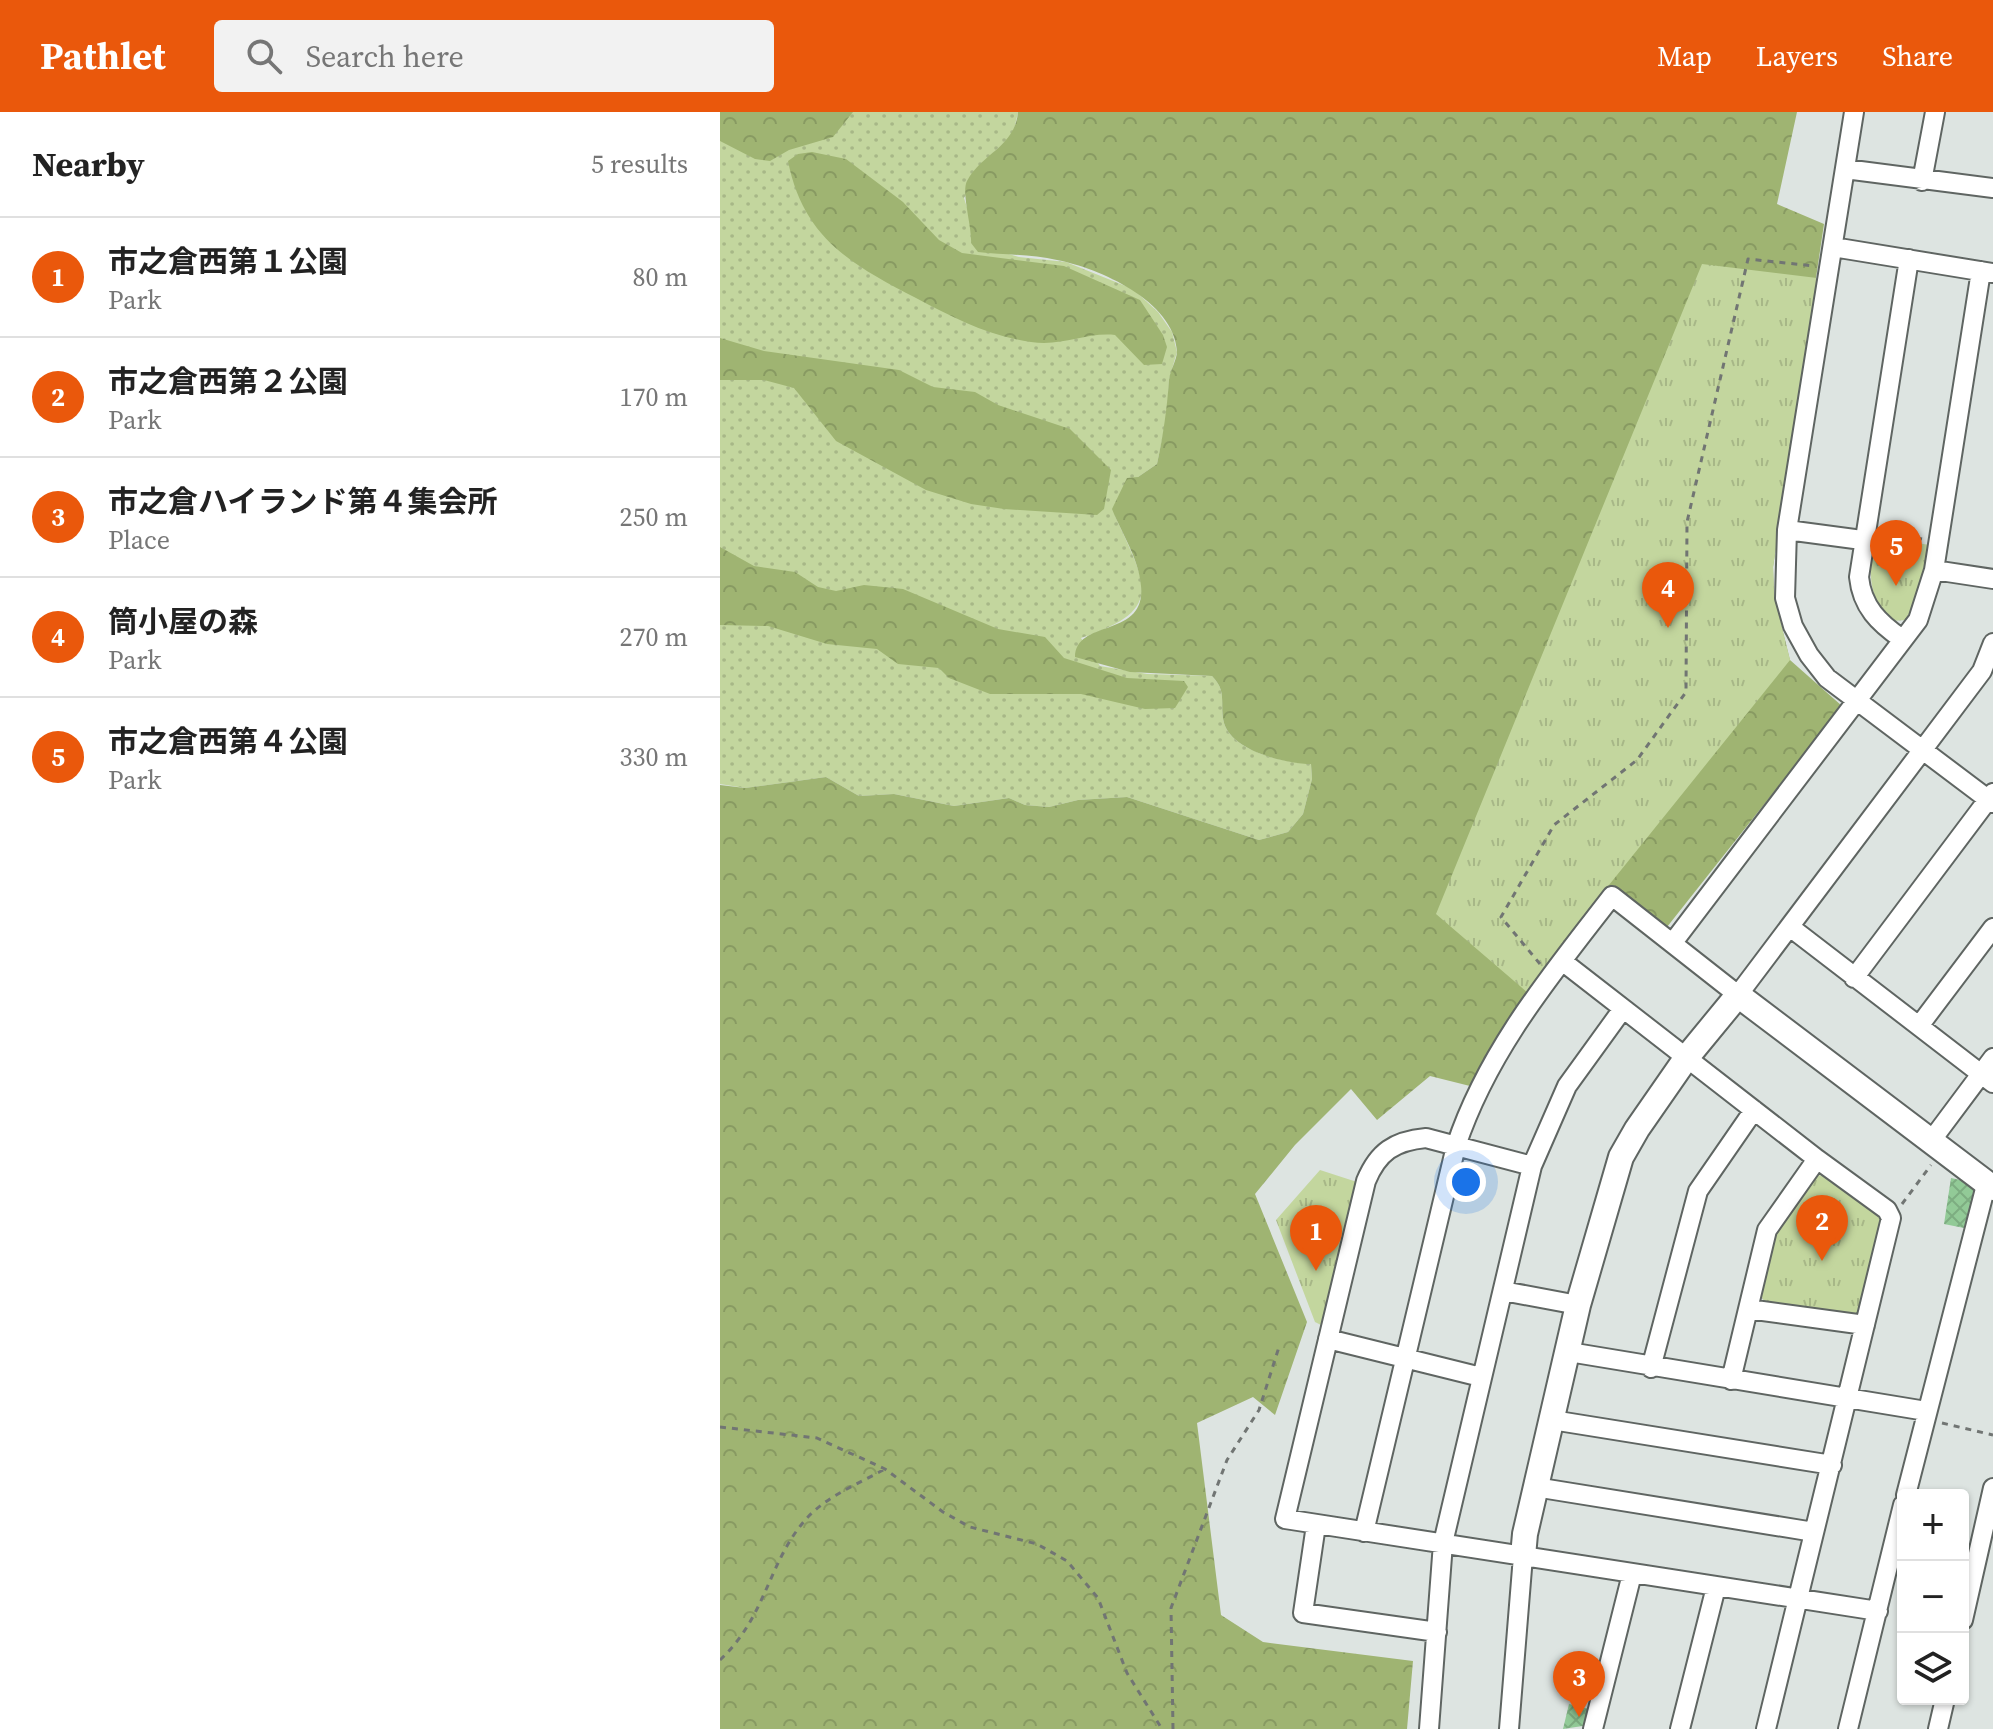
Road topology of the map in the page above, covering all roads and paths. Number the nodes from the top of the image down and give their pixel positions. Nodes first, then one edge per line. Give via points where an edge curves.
1 (1854, 112) edge
2 (1935, 112) edge
3 (1845, 169) junction
4 (1922, 181) junction
5 (1993, 188) edge
6 (1833, 247) junction
7 (1909, 259) junction
8 (1831, 268) junction
9 (1987, 272) edge
10 (1787, 530) junction
11 (1863, 535) junction
12 (1937, 541) junction
13 (1934, 570) junction
14 (1993, 579) edge
15 (1902, 639) junction
16 (1993, 643) edge
17 (1856, 698) junction
18 (1923, 748) junction
19 (1991, 798) edge
20 (1790, 927) junction
21 (1993, 928) edge
22 (1674, 941) junction
23 (1556, 969) junction
24 (1854, 978) junction
25 (1738, 995) junction
26 (1622, 1010) junction
27 (1919, 1026) junction
28 (1687, 1057) junction
29 (1993, 1058) edge
30 (1986, 1078) edge
31 (1754, 1110) junction
32 (1937, 1145) junction
33 (1456, 1146) junction
34 (1817, 1159) junction
35 (1532, 1166) junction
36 (1990, 1187) edge
37 (1891, 1218) junction
38 (1503, 1291) junction
39 (1578, 1305) junction
40 (1748, 1309) junction
41 (1865, 1325) junction
42 (1328, 1339) junction
43 (1279, 1347) dead end
44 (1569, 1352) junction
45 (1404, 1359) junction
46 (1651, 1368) junction
47 (1481, 1377) junction
48 (1731, 1380) junction
49 (1848, 1400) junction
50 (1925, 1415) junction
51 (1552, 1420) junction
52 (720, 1427) edge
53 (1993, 1435) edge
54 (1832, 1465) junction
55 (885, 1469) junction
56 (1535, 1487) junction
57 (1993, 1488) edge
58 (1907, 1489) edge
59 (1316, 1525) junction
60 (1897, 1530) edge
61 (1364, 1532) junction
62 (1814, 1532) junction
63 (1443, 1543) junction
64 (1523, 1556) junction
65 (1632, 1574) junction
66 (1716, 1587) junction
67 (1969, 1594) edge
68 (1799, 1599) junction
69 (1878, 1611) junction
70 (1437, 1632) junction
71 (720, 1660) edge
72 (1944, 1705) edge
73 (1162, 1729) edge
74 (1173, 1729) edge
75 (1429, 1729) edge
76 (1509, 1729) edge
77 (1593, 1729) edge
78 (1680, 1729) edge
79 (1766, 1729) edge
80 (1848, 1729) edge
81 (1938, 1729) edge

1 - 3 street
2 - 4 street
3 - 4 street
3 - 6 street
4 - 5 street
6 - 7 street
6 - 8 street
7 - 9 street
7 - 11 street
8 - 10 street
8 - 23 path via 1748,259 1687,522 1686,692 1637,760 1554,825 1501,917
9 - 12 street
10 - 11 street
10 - 17 street via 1785,598 1793,626 1827,678
11 - 12 path
11 - 15 street via 1863,597 1875,619
12 - 13 street
13 - 14 street
13 - 15 street via 1918,620
15 - 17 street
16 - 18 street via 1982,671
17 - 18 street
17 - 22 street
18 - 19 street
18 - 20 street
19 - 24 street
20 - 24 street
20 - 25 street
21 - 27 street
22 - 23 street via 1612,896
22 - 25 street
23 - 26 street
23 - 33 street via 1488,1068
24 - 27 street
25 - 28 street
25 - 32 street
26 - 28 street
26 - 35 street via 1567,1086
27 - 30 street
28 - 31 street
28 - 39 street via 1621,1157
29 - 30 street
30 - 32 street
31 - 34 street
31 - 46 street via 1698,1191
32 - 36 street
32 - 37 path
33 - 35 street
33 - 42 street via 1426,1138 1408,1140 1376,1158
33 - 45 street
34 - 37 street
34 - 40 street via 1767,1230
35 - 38 street
36 - 50 street
37 - 41 street
38 - 39 street
38 - 47 street
39 - 44 street
40 - 41 street
40 - 48 street
41 - 49 street
42 - 45 street
42 - 59 street via 1285,1519
43 - 74 path via 1259,1410 1227,1460 1171,1608
44 - 46 street
44 - 51 street
45 - 47 street
45 - 61 street
46 - 48 street
47 - 63 street
48 - 49 street
49 - 50 street
49 - 54 street
50 - 53 path
50 - 58 street
51 - 54 street
51 - 56 street
52 - 55 path via 817,1438
54 - 62 street
55 - 71 path via 806,1519 760,1609 741,1640
55 - 73 path via 970,1527 1037,1544 1067,1561 1098,1598 1127,1673
56 - 62 street
56 - 64 street
57 - 67 street
59 - 61 street
59 - 70 street via 1303,1613
60 - 69 street
61 - 63 street
62 - 68 street
63 - 64 street
63 - 70 street
64 - 65 street
64 - 76 street
65 - 66 street
65 - 77 street
66 - 68 street
66 - 78 street
68 - 69 street
68 - 79 street
69 - 80 street
70 - 75 street
72 - 81 street

